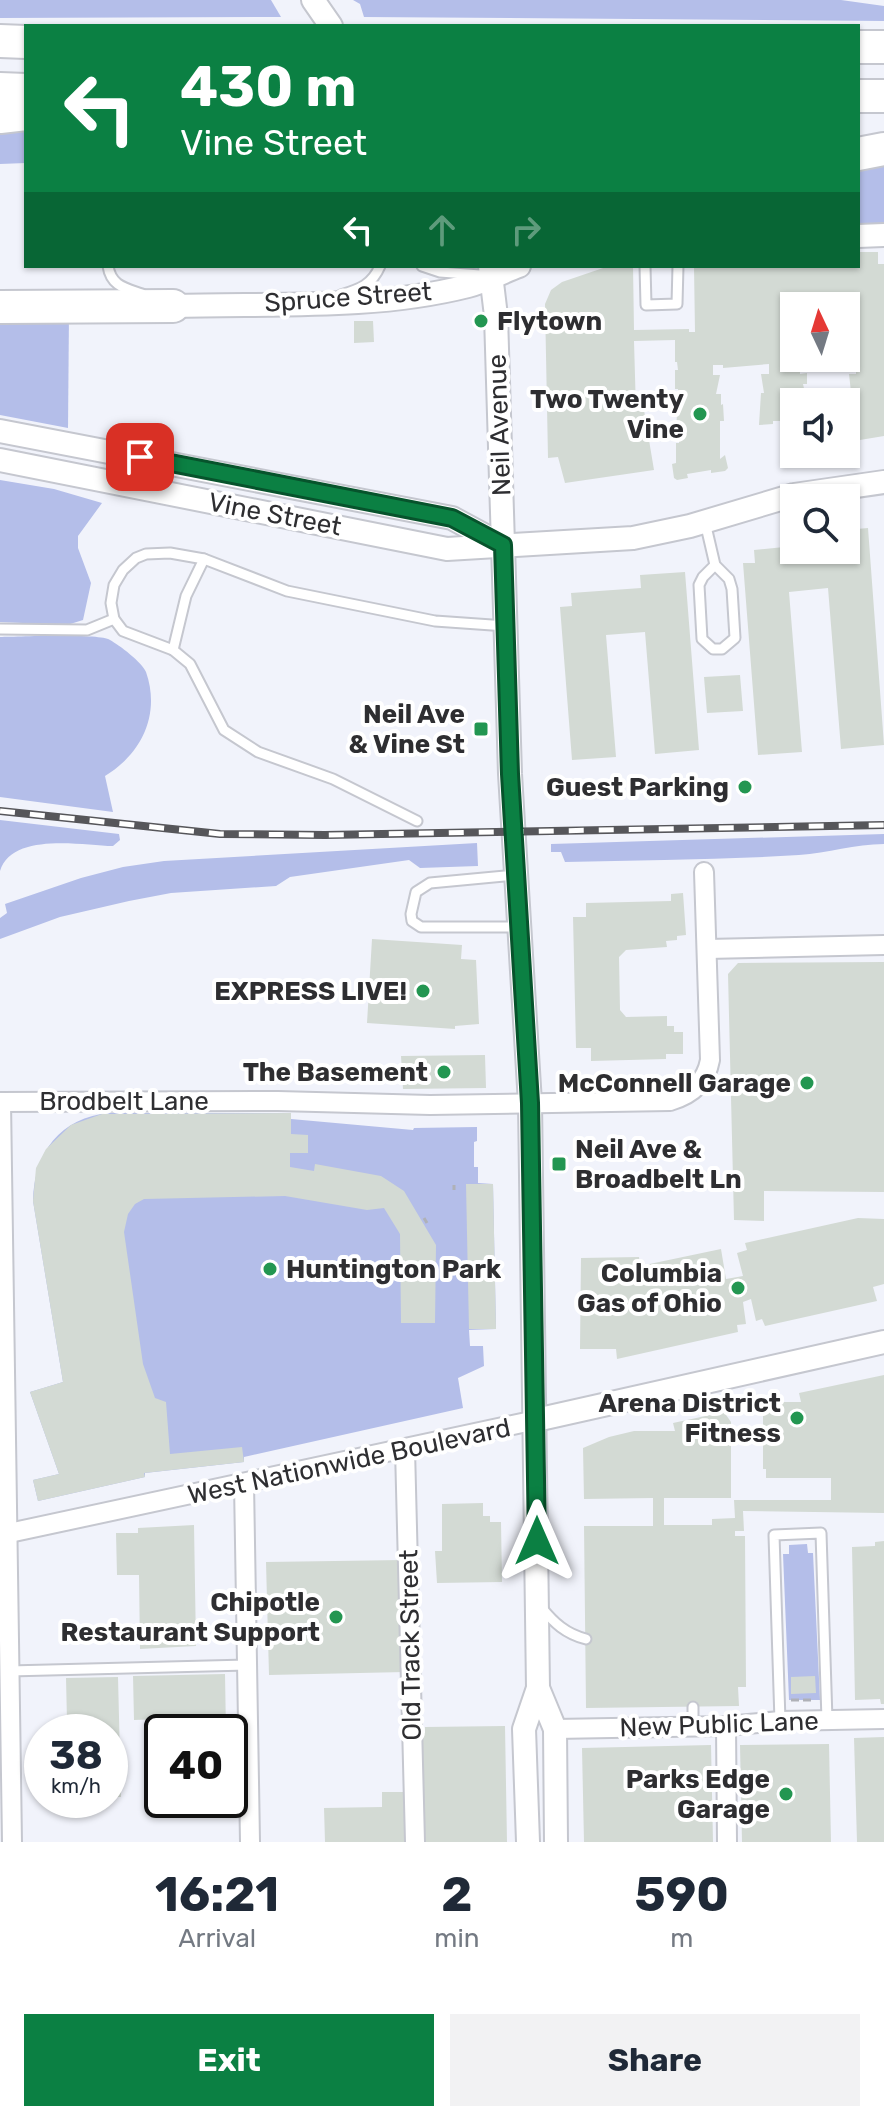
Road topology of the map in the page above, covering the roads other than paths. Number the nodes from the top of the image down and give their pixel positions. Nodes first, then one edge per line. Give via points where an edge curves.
1 (313, 0) edge
2 (330, 24) edge
3 (0, 41) edge
4 (24, 42) edge
5 (860, 47) edge
6 (884, 47) edge
7 (0, 89) edge
8 (24, 90) edge
9 (860, 96) edge
10 (884, 96) edge
11 (24, 114) edge
12 (0, 117) edge
13 (884, 149) edge
14 (860, 154) edge
15 (884, 235) edge
16 (860, 236) edge
17 (108, 268) edge
18 (379, 268) edge
19 (428, 268) edge
20 (645, 268) edge
21 (678, 268) edge
22 (491, 271) edge
23 (319, 302) junction
24 (173, 306) junction
25 (0, 307) edge
26 (0, 431) edge
27 (0, 460) edge
28 (884, 482) edge
29 (705, 522) junction
30 (503, 545) junction
31 (204, 559) junction
32 (715, 565) junction
33 (114, 619) junction
34 (506, 626) junction
35 (0, 629) edge
36 (173, 650) junction
37 (417, 821) dead end
38 (704, 872) dead end
39 (516, 875) junction
40 (519, 927) junction
41 (884, 945) edge
42 (707, 949) junction
43 (1, 1102) edge
44 (530, 1103) junction
45 (884, 1342) edge
46 (3, 1409) edge
47 (536, 1420) junction
48 (405, 1449) junction
49 (3, 1470) edge
50 (244, 1483) junction
51 (4, 1534) edge
52 (537, 1603) junction
53 (586, 1639) dead end
54 (247, 1665) junction
55 (6, 1674) edge
56 (538, 1688) junction
57 (693, 1707) dead end
58 (884, 1719) edge
59 (827, 1720) junction
60 (780, 1721) junction
61 (693, 1726) junction
62 (726, 1726) junction
63 (555, 1729) junction
64 (12, 1842) edge
65 (250, 1842) edge
66 (415, 1842) edge
67 (528, 1842) edge
68 (556, 1842) edge
69 (727, 1842) edge

1 - 2 street
3 - 4 highway
5 - 6 highway
7 - 8 highway
9 - 10 highway
11 - 12 highway
13 - 14 highway
15 - 16 street
17 - 24 lane via 116,285
18 - 23 lane via 363,288
19 - 22 lane
20 - 21 lane via 646,305 677,304
22 - 23 street, Spruce Street via 470,285 417,295
22 - 30 street, Neil Avenue
23 - 24 street, Spruce Street
24 - 25 highway
26 - 30 street, Vine Street via 452,518
27 - 30 street, Vine Street via 447,549
28 - 29 street, Vine Street via 794,495
29 - 30 street, Vine Street via 610,541
29 - 32 lane
30 - 34 street, Neil Avenue
31 - 33 lane via 170,553 136,558 114,585
31 - 34 lane via 287,591 435,621
31 - 36 lane via 186,596
32 - 32 lane via 699,585 702,639 713,649 722,649 735,638 732,589
33 - 35 lane via 87,630
33 - 36 lane via 123,631
34 - 39 street, Neil Avenue
36 - 37 lane via 190,664 224,730 258,752 333,779
38 - 42 street, Brodbelt Lane
39 - 40 street, Neil Avenue
39 - 40 lane via 430,883 416,892 411,914 421,927
40 - 44 street, Neil Avenue
41 - 42 street
42 - 44 street, Brodbelt Lane via 710,1060 697,1088 670,1101
43 - 44 street, Brodbelt Lane
43 - 46 street
44 - 47 street, Neil Avenue
45 - 47 street, West Nationwide Boulevard
46 - 49 street
47 - 48 street, West Nationwide Boulevard
47 - 52 street, Neil Avenue
48 - 50 street, West Nationwide Boulevard
48 - 66 street, Old Track Street
49 - 51 street
50 - 51 street, West Nationwide Boulevard
50 - 54 street
51 - 55 street
52 - 53 lane via 570,1635
52 - 56 street, Neil Avenue
54 - 55 lane
54 - 65 street
55 - 64 street
56 - 63 street via 541,1723
56 - 67 street, Neil Avenue via 524,1729
57 - 61 lane
58 - 59 street, New Public Lane
59 - 60 street, New Public Lane
59 - 60 lane via 821,1533 774,1535
60 - 62 street, New Public Lane
61 - 62 street, New Public Lane
61 - 63 street, New Public Lane
62 - 69 street
63 - 68 street

